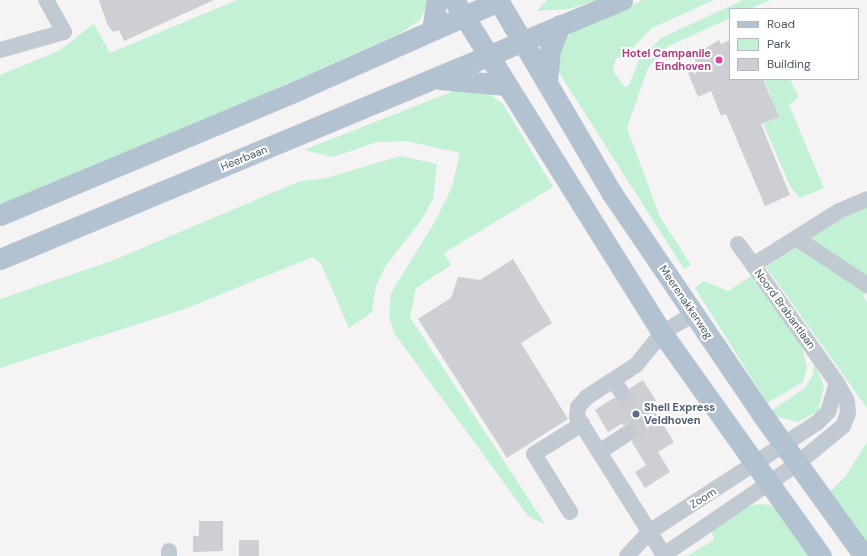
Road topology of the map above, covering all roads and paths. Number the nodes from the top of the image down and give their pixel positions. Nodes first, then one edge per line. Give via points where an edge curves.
1 (46, 0) edge
2 (437, 0) edge
3 (499, 0) edge
4 (622, 0) edge
5 (459, 8) edge
6 (560, 24) junction
7 (432, 30) junction
8 (521, 40) junction
9 (0, 50) edge
10 (488, 57) junction
11 (436, 79) junction
12 (547, 84) junction
13 (506, 85) junction
14 (867, 199) edge
15 (0, 215) edge
16 (796, 238) junction
17 (738, 244) dead end
18 (0, 259) edge
19 (753, 265) junction
20 (867, 285) edge
21 (695, 313) junction
22 (662, 334) junction
23 (837, 383) junction
24 (582, 424) junction
25 (627, 434) tunnel mouth
26 (785, 446) junction
27 (599, 452) junction
28 (757, 464) junction
29 (797, 464) junction
30 (769, 483) junction
31 (570, 512) dead end
32 (649, 532) junction
33 (663, 555) edge
34 (627, 556) edge
35 (821, 556) edge
36 (864, 556) edge

1 - 9 street via 64,32
2 - 7 main road
3 - 5 main road
3 - 8 main road, Meerenakkerweg
4 - 6 main road
5 - 7 main road
5 - 10 main road
6 - 8 main road
6 - 12 main road via 550,50
7 - 15 main road
8 - 10 main road, Heerbaan
8 - 12 main road, Meerenakkerweg
10 - 11 main road, Heerbaan
10 - 13 main road
11 - 13 main road
11 - 18 main road, Heerbaan
12 - 21 main road, Meerenakkerweg via 611,192
13 - 22 main road
14 - 16 street, Noord Brabantlaan via 839,211
16 - 19 street, Noord Brabantlaan
16 - 20 street
17 - 19 street
19 - 23 street, Noord Brabantlaan
21 - 22 street
21 - 26 main road, Meerenakkerweg
22 - 24 street via 618,387 587,397 578,407 577,417
22 - 28 main road
23 - 26 street via 828,412
23 - 29 street, Noord Brabantlaan via 847,401 848,413 843,426
24 - 27 street
24 - 31 street via 534,454
25 - 27 street
26 - 28 street, Zoom
26 - 29 main road, Meerenakkerweg
27 - 32 street
28 - 30 main road
28 - 32 street, Zoom
29 - 30 street, Noord Brabantlaan
29 - 36 main road, Meerenakkerweg
30 - 33 street
30 - 35 main road
32 - 33 street
32 - 34 street, Zoom

